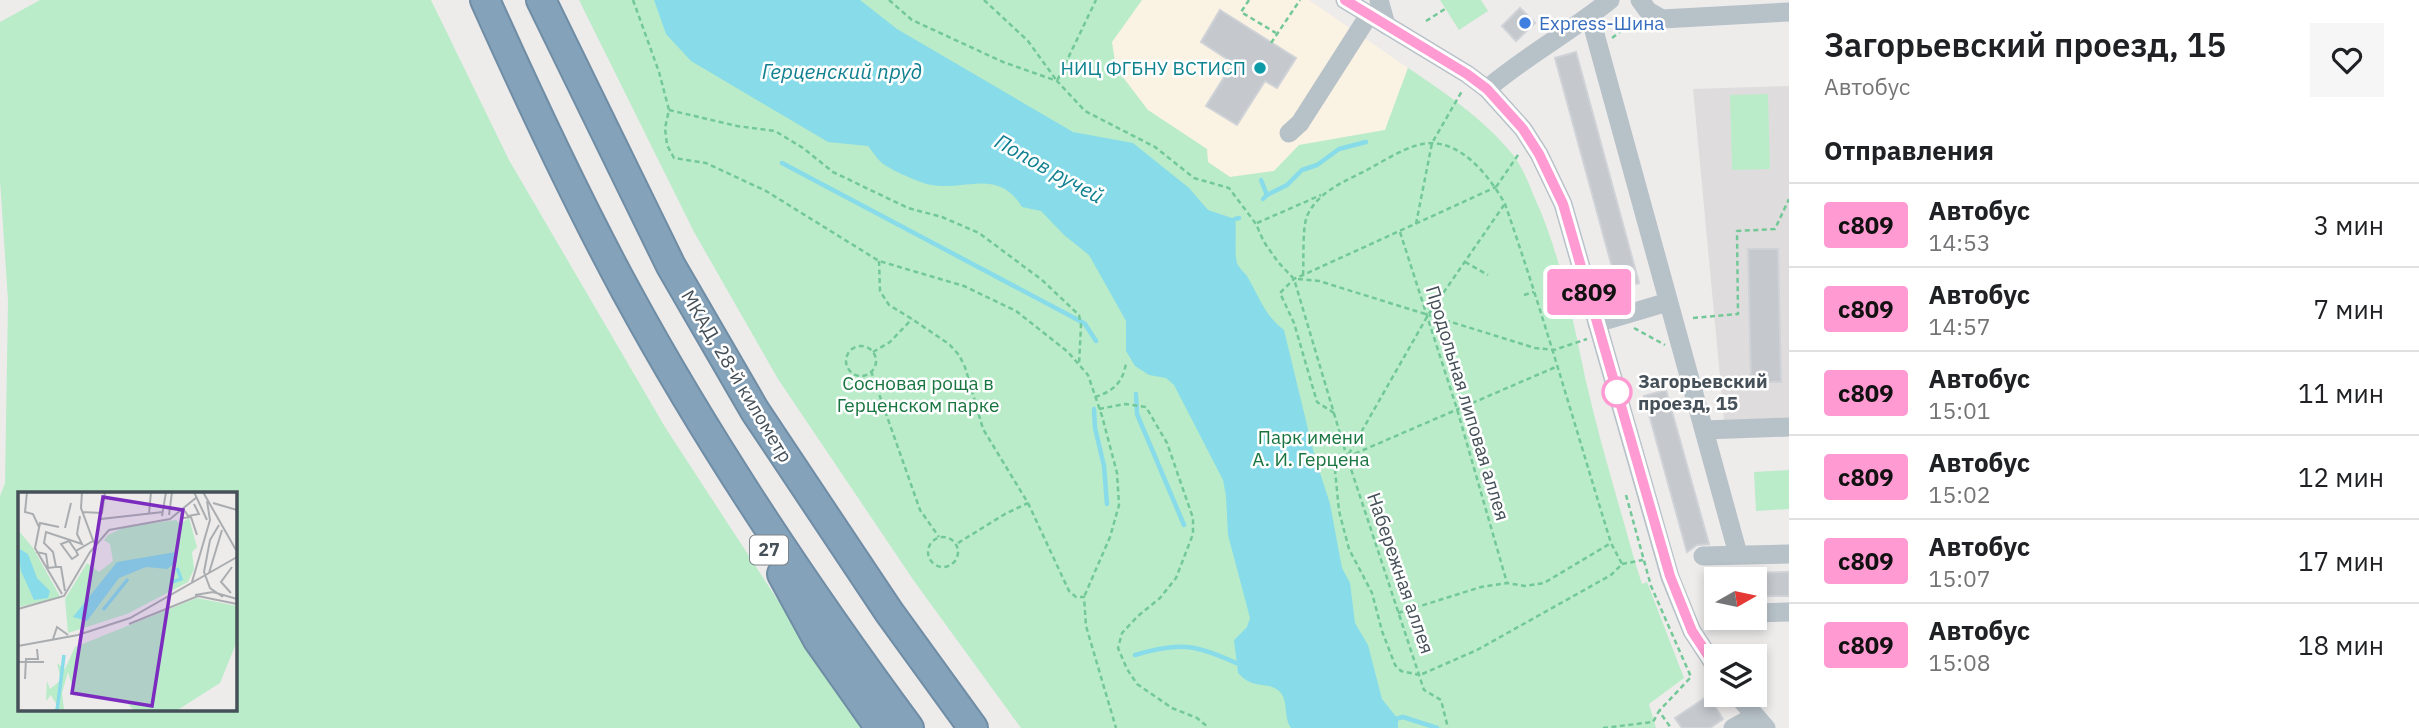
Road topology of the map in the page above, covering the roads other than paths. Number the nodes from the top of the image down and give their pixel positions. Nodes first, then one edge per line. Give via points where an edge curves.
1 (485, 0) edge
2 (541, 0) edge
3 (1345, 0) edge
4 (1610, 0) edge
5 (1644, 6) edge
6 (1789, 12) edge
7 (1378, 13) edge
8 (1590, 16) junction
9 (1487, 89) junction
10 (1289, 133) dead end
11 (1668, 302) junction
12 (1601, 326) junction
13 (668, 365) junction
14 (1789, 427) edge
15 (1704, 430) junction
16 (1738, 554) junction
17 (1789, 554) edge
18 (1703, 556) dead end
19 (1789, 612) edge
20 (1768, 613) edge
21 (1704, 649) edge
22 (1747, 707) edge
23 (1760, 722) edge
24 (880, 728) edge
25 (909, 728) edge
26 (972, 728) edge
27 (1733, 728) edge

1 - 13 highway via 588,216
2 - 26 highway, МКАД, 28-й километр via 671,266 755,411
3 - 7 street
4 - 8 street
5 - 6 street via 1662,19
7 - 9 street
7 - 10 street via 1356,32 1300,123
8 - 9 street
8 - 11 street
9 - 12 street via 1523,129 1552,177
11 - 12 street
11 - 15 street
12 - 21 street via 1670,576
13 - 24 highway, 27 via 818,640
13 - 25 highway via 711,439
14 - 15 street
15 - 16 street
16 - 17 street
16 - 18 street
19 - 20 street
22 - 23 street
23 - 27 street

